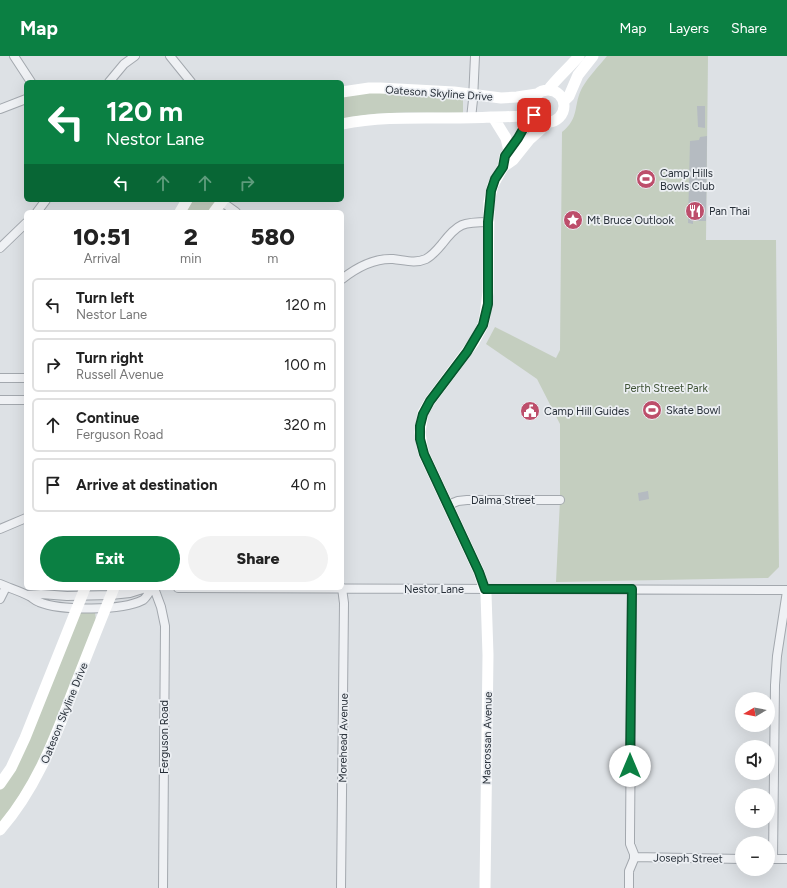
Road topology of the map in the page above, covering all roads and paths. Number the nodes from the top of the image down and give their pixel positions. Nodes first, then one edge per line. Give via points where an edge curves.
1 (14, 56) edge
2 (135, 56) edge
3 (170, 56) edge
4 (475, 56) edge
5 (579, 56) edge
6 (593, 56) edge
7 (30, 80) edge
8 (111, 80) edge
9 (189, 80) edge
10 (548, 90) junction
11 (344, 92) edge
12 (473, 94) junction
13 (536, 94) junction
14 (24, 100) edge
15 (564, 101) junction
16 (0, 110) edge
17 (534, 115) junction
18 (493, 117) junction
19 (471, 118) junction
20 (548, 123) junction
21 (344, 124) edge
22 (509, 151) junction
23 (503, 167) junction
24 (223, 202) edge
25 (233, 210) edge
26 (488, 222) junction
27 (24, 225) edge
28 (0, 248) edge
29 (344, 278) edge
30 (0, 378) edge
31 (24, 378) edge
32 (0, 400) edge
33 (24, 400) edge
34 (560, 500) dead end
35 (448, 505) junction
36 (24, 519) edge
37 (0, 529) edge
38 (3, 585) edge
39 (344, 588) edge
40 (485, 589) junction
41 (632, 589) junction
42 (140, 590) edge
43 (152, 590) edge
44 (154, 590) edge
45 (342, 590) edge
46 (787, 590) edge
47 (83, 592) edge
48 (112, 592) edge
49 (28, 595) junction
50 (0, 599) edge
51 (106, 607) junction
52 (77, 608) junction
53 (0, 784) edge
54 (0, 830) edge
55 (772, 836) edge
56 (634, 856) junction
57 (735, 859) edge
58 (775, 859) edge
59 (787, 860) edge
60 (163, 888) edge
61 (342, 888) edge
62 (485, 888) edge
63 (629, 888) edge

1 - 7 street
2 - 8 street via 124,64
3 - 9 street
4 - 12 street
5 - 10 main road
6 - 15 main road via 578,75 569,96
10 - 13 main road
10 - 15 main road via 557,93
11 - 12 main road, Oateson Skyline Drive via 369,88
12 - 13 main road, Oateson Skyline Drive via 506,98
12 - 19 street
13 - 17 main road via 532,104
14 - 16 street
15 - 20 main road via 562,116
17 - 18 main road, Oateson Skyline Drive
17 - 20 main road
17 - 22 main road
18 - 19 main road, Oateson Skyline Drive
18 - 22 main road via 506,138
19 - 21 main road, Oateson Skyline Drive via 394,117
20 - 23 main road
22 - 23 main road
23 - 26 main road, Macrossan Avenue via 491,191
24 - 25 street
26 - 29 street via 470,222 457,226 426,259 413,262 391,259 375,261
26 - 35 main road, Macrossan Avenue via 488,298 483,325 467,352 430,401 420,426 422,446
27 - 28 street
30 - 31 street
32 - 33 street
34 - 35 street, Dalma Street via 458,500
35 - 40 main road, Macrossan Avenue
36 - 37 street
38 - 49 street, Ferguson Road
38 - 50 street
39 - 40 street, Nestor Lane
40 - 41 street, Nestor Lane
40 - 62 main road, Macrossan Avenue via 488,655
41 - 46 street, Nestor Lane
41 - 56 street via 630,844
42 - 48 street via 130,593
43 - 51 street, Ferguson Road via 141,600
44 - 60 street, Ferguson Road via 165,626
45 - 61 street, Morehead Avenue
46 - 55 street via 776,678
47 - 48 street
47 - 49 street via 60,596
47 - 52 main road
48 - 51 main road, Oateson Skyline Drive
49 - 52 street, Ferguson Road via 39,602
51 - 52 street, Ferguson Road
51 - 54 main road, Oateson Skyline Drive via 47,756 27,795
52 - 53 main road via 26,738
56 - 57 street, Joseph Street
56 - 63 street via 629,871
58 - 59 street

